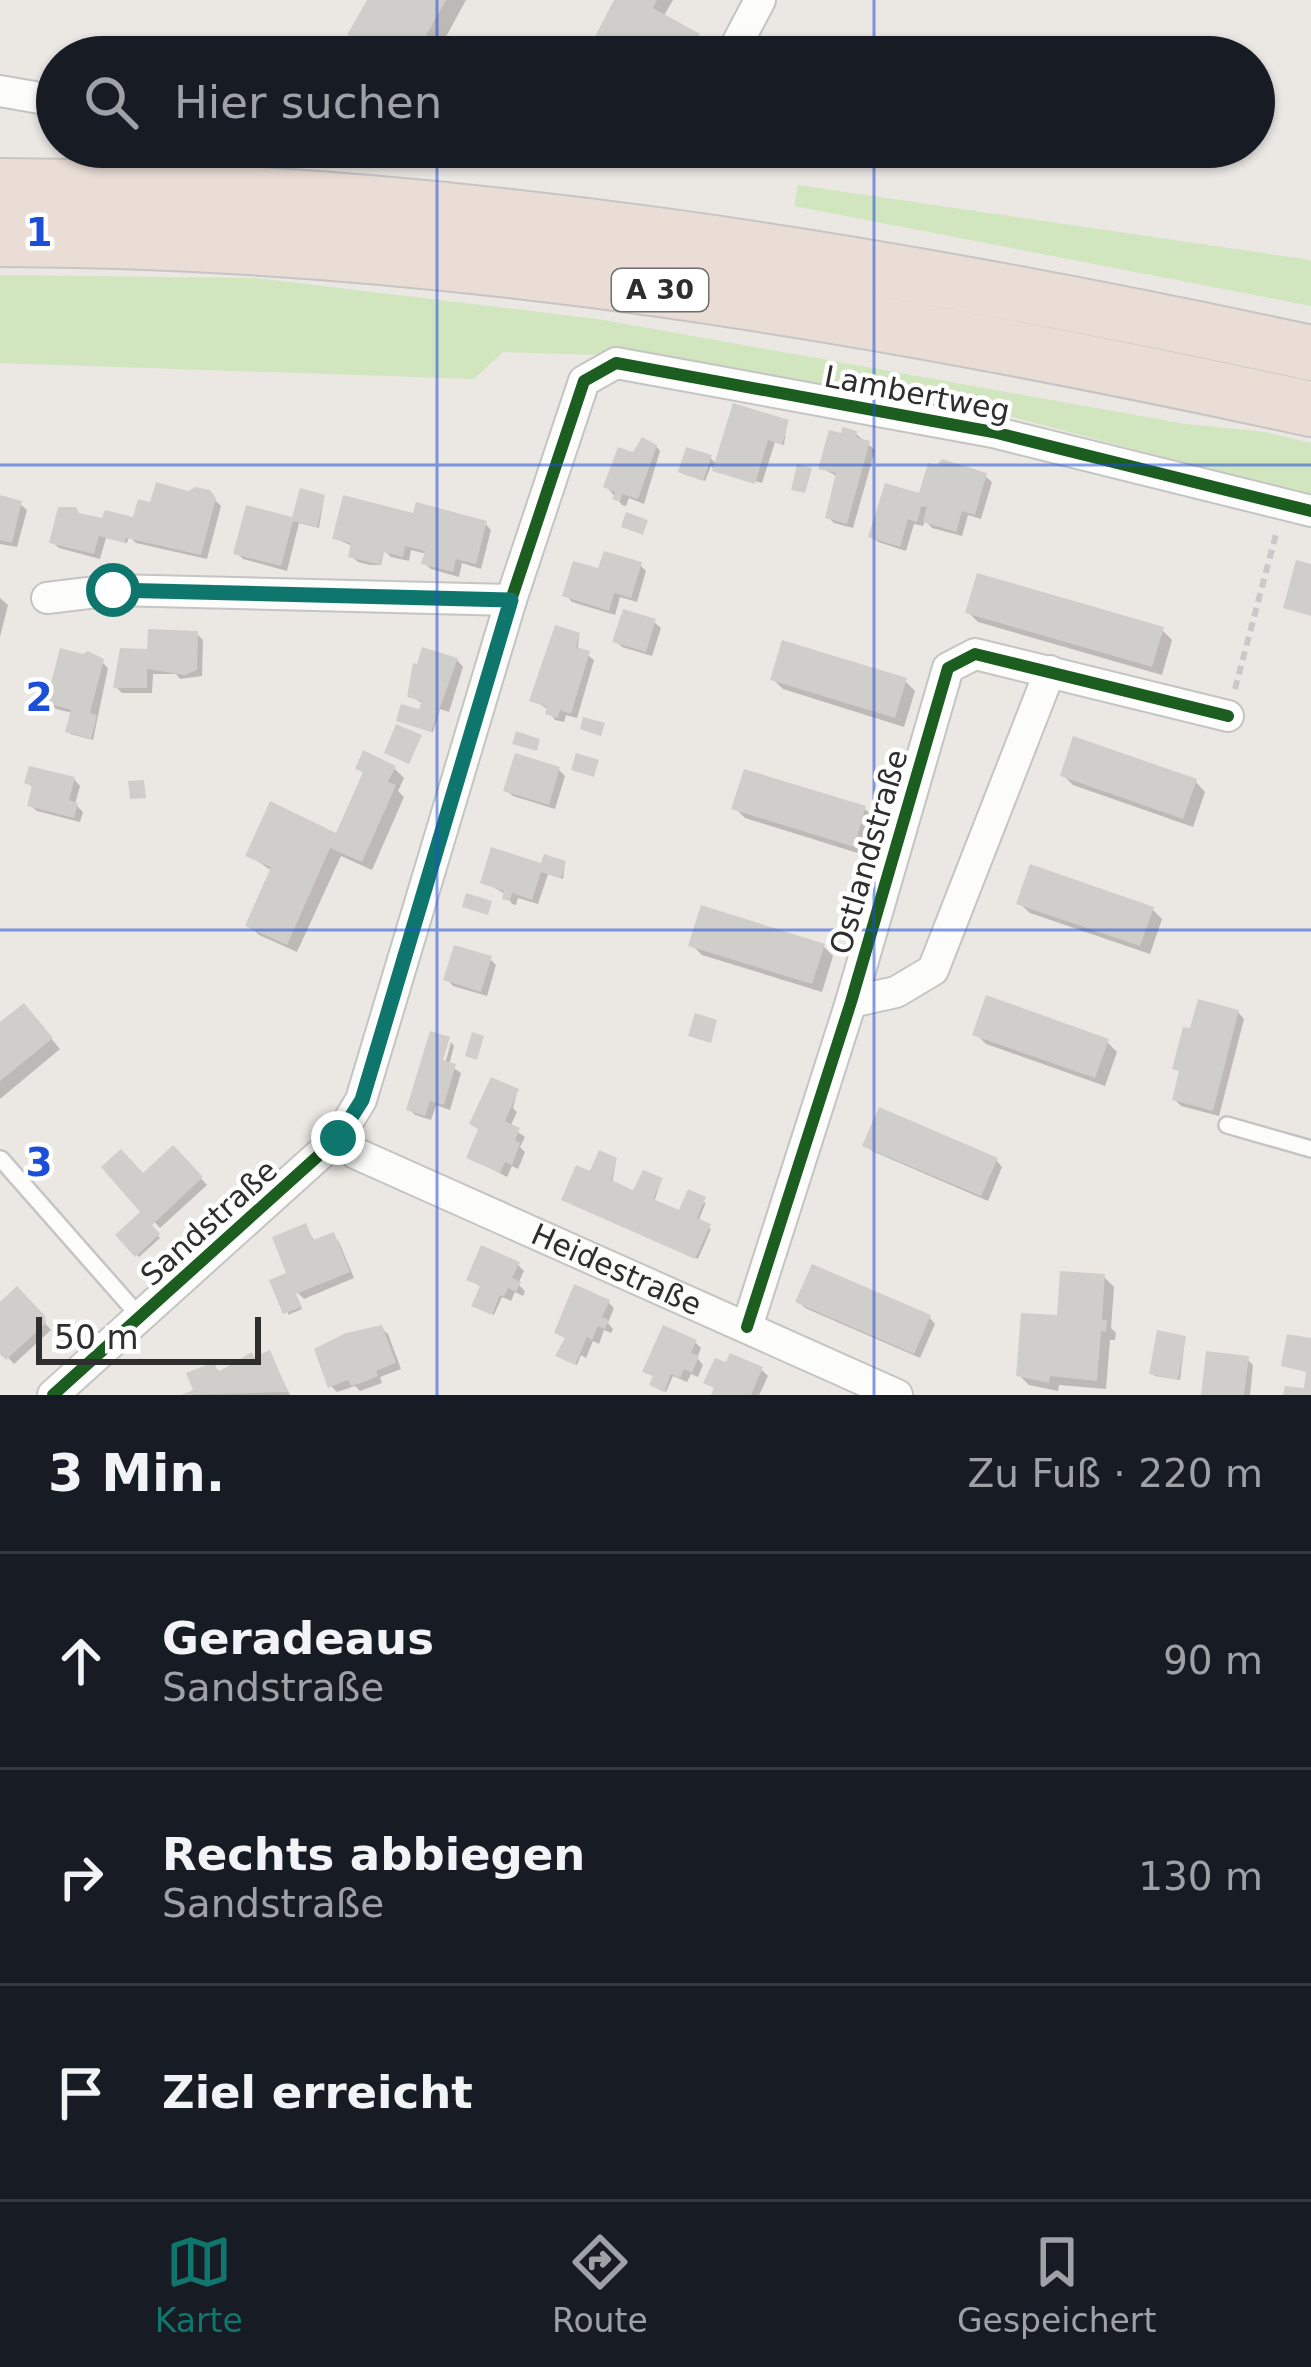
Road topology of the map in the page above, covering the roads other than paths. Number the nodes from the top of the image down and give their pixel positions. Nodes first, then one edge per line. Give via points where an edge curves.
1 (760, 0) edge
2 (741, 36) edge
3 (0, 91) edge
4 (36, 97) edge
5 (0, 186) edge
6 (0, 239) edge
7 (1311, 353) edge
8 (584, 381) joint
9 (1311, 409) edge
10 (1298, 508) edge
11 (47, 598) dead end
12 (511, 600) junction
13 (1050, 671) junction
14 (1228, 716) road end
15 (851, 1002) junction
16 (1227, 1125) dead end
17 (338, 1138) junction
18 (1311, 1149) edge
19 (2, 1159) edge
20 (140, 1317) junction
21 (747, 1327) junction
22 (53, 1395) edge
23 (897, 1395) edge

1 - 2 street
3 - 4 street
5 - 7 highway, A 30 via 293,194 471,211 951,280
6 - 9 highway, A 30 via 295,250 640,287 941,333
8 - 10 street, Lambertweg via 616,363 993,432
8 - 12 street, Sandstraße
11 - 12 street via 113,590
12 - 17 street, Sandstraße via 362,1100
13 - 14 street, Ostlandstraße
13 - 15 street, Ostlandstraße via 933,970 896,992
13 - 15 street, Ostlandstraße via 975,654 948,668
15 - 21 street, Ostlandstraße
16 - 18 lane
17 - 20 street, Sandstraße
17 - 21 street, Heidestraße via 355,1153
19 - 20 lane
20 - 22 street, Sandstraße
21 - 23 street, Heidestraße

